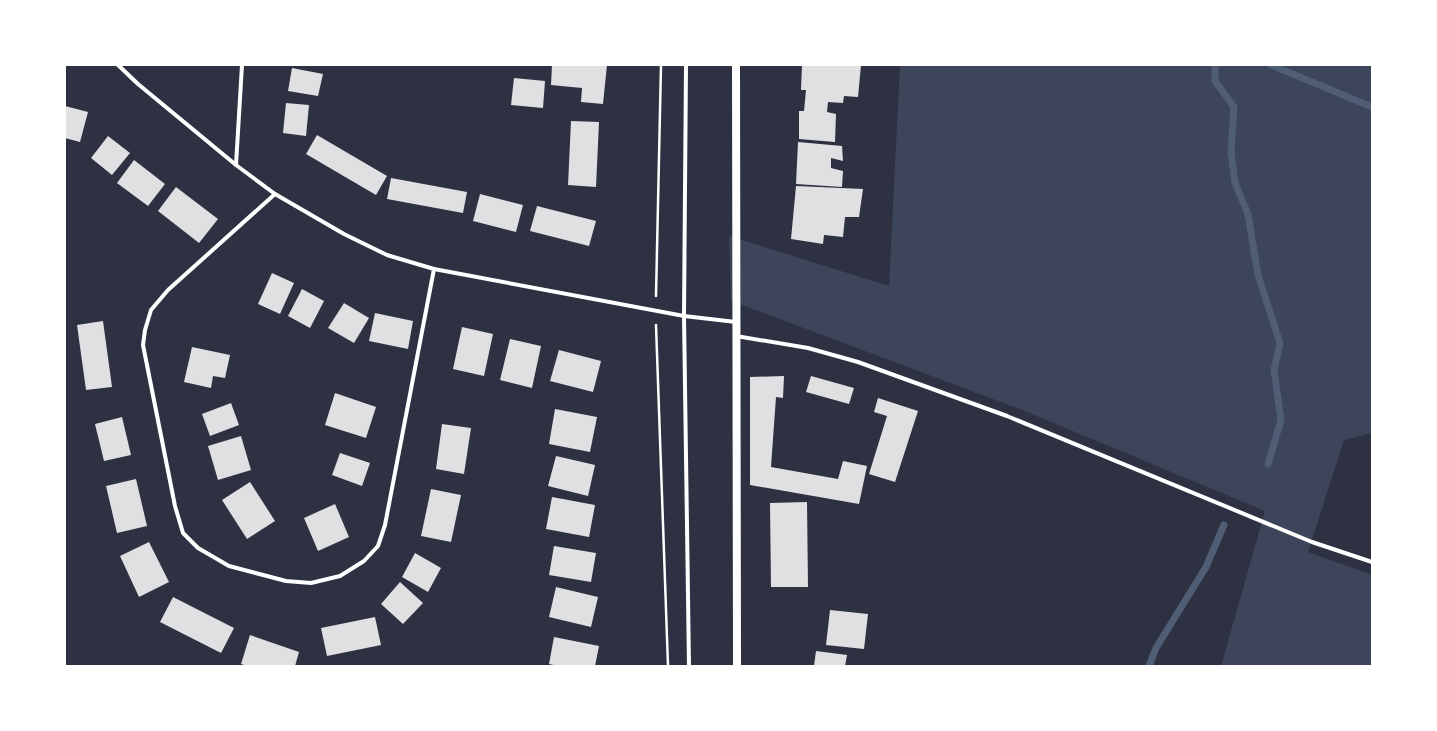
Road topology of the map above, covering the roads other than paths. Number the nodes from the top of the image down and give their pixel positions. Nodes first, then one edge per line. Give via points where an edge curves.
1 (118, 65) edge
2 (242, 65) edge
3 (686, 65) edge
4 (736, 65) edge
5 (236, 165) junction
6 (275, 194) junction
7 (434, 269) junction
8 (684, 316) junction
9 (736, 322) junction
10 (736, 336) junction
11 (1372, 562) edge
12 (688, 666) edge
13 (737, 666) edge

1 - 5 street
2 - 5 street
3 - 8 street
4 - 9 main road
5 - 6 street
6 - 7 street via 344,234 387,255
6 - 7 street via 168,290 151,310 143,345 175,506 183,533 198,548 229,566 286,582 311,583 340,576 364,561 378,546 385,525
7 - 8 street
8 - 9 street
8 - 12 street
9 - 10 main road
10 - 11 street via 808,348 858,362 1007,416 1312,542
10 - 13 main road

